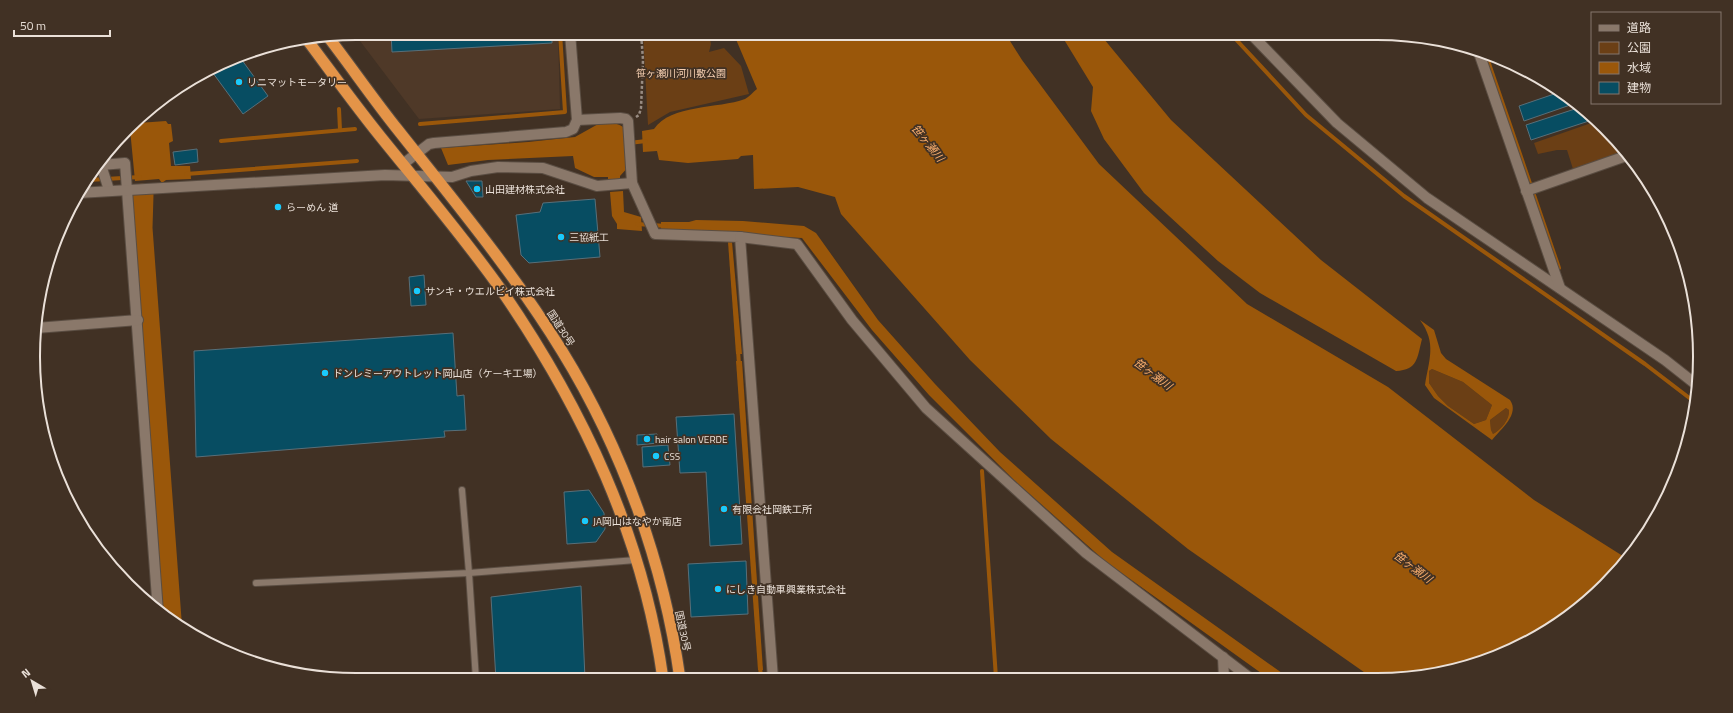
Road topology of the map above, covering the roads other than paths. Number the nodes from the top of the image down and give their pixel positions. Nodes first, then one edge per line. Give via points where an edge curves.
1 (571, 40) edge
2 (1257, 40) edge
3 (331, 42) edge
4 (310, 44) edge
5 (1481, 58) edge
6 (577, 120) junction
7 (417, 154) junction
8 (1623, 158) edge
9 (403, 164) junction
10 (103, 167) edge
11 (102, 169) edge
12 (412, 176) junction
13 (436, 176) junction
14 (627, 184) junction
15 (127, 187) junction
16 (108, 188) junction
17 (1530, 189) junction
18 (86, 192) edge
19 (734, 237) junction
20 (1560, 288) junction
21 (138, 320) junction
22 (42, 328) edge
23 (1692, 381) edge
24 (462, 490) dead end
25 (636, 560) junction
26 (469, 573) junction
27 (256, 583) dead end
28 (157, 602) edge
29 (1223, 657) junction
30 (1234, 666) junction
31 (476, 673) edge
32 (662, 673) edge
33 (679, 673) edge
34 (772, 673) edge
35 (1224, 673) edge
36 (1235, 673) edge
37 (1243, 673) edge

1 - 6 street
2 - 20 street via 1337,123 1427,198
3 - 7 highway, 国道30号
4 - 9 highway
5 - 17 street
6 - 7 street via 573,129 566,132 434,143
6 - 14 street via 626,119 632,155
7 - 9 street
7 - 13 highway, 国道30号
8 - 17 street
9 - 12 highway
10 - 15 street via 125,163
11 - 16 street
12 - 13 street
12 - 15 street via 385,175
12 - 25 highway via 501,290 576,411 614,494
13 - 14 street via 452,177 498,167 543,168 588,184
13 - 33 highway, 国道30号 via 513,277 563,353 591,404 625,476 643,525 668,616
14 - 19 street via 654,234
15 - 16 street
15 - 21 street
16 - 18 street
17 - 20 street
19 - 29 street via 797,244 852,320 926,408 1086,553
19 - 34 street
20 - 23 street
21 - 22 street
21 - 28 street
24 - 26 lane
25 - 26 lane
25 - 32 highway via 652,616
26 - 27 lane
26 - 31 lane
29 - 30 street
29 - 35 street
30 - 36 street
30 - 37 street

